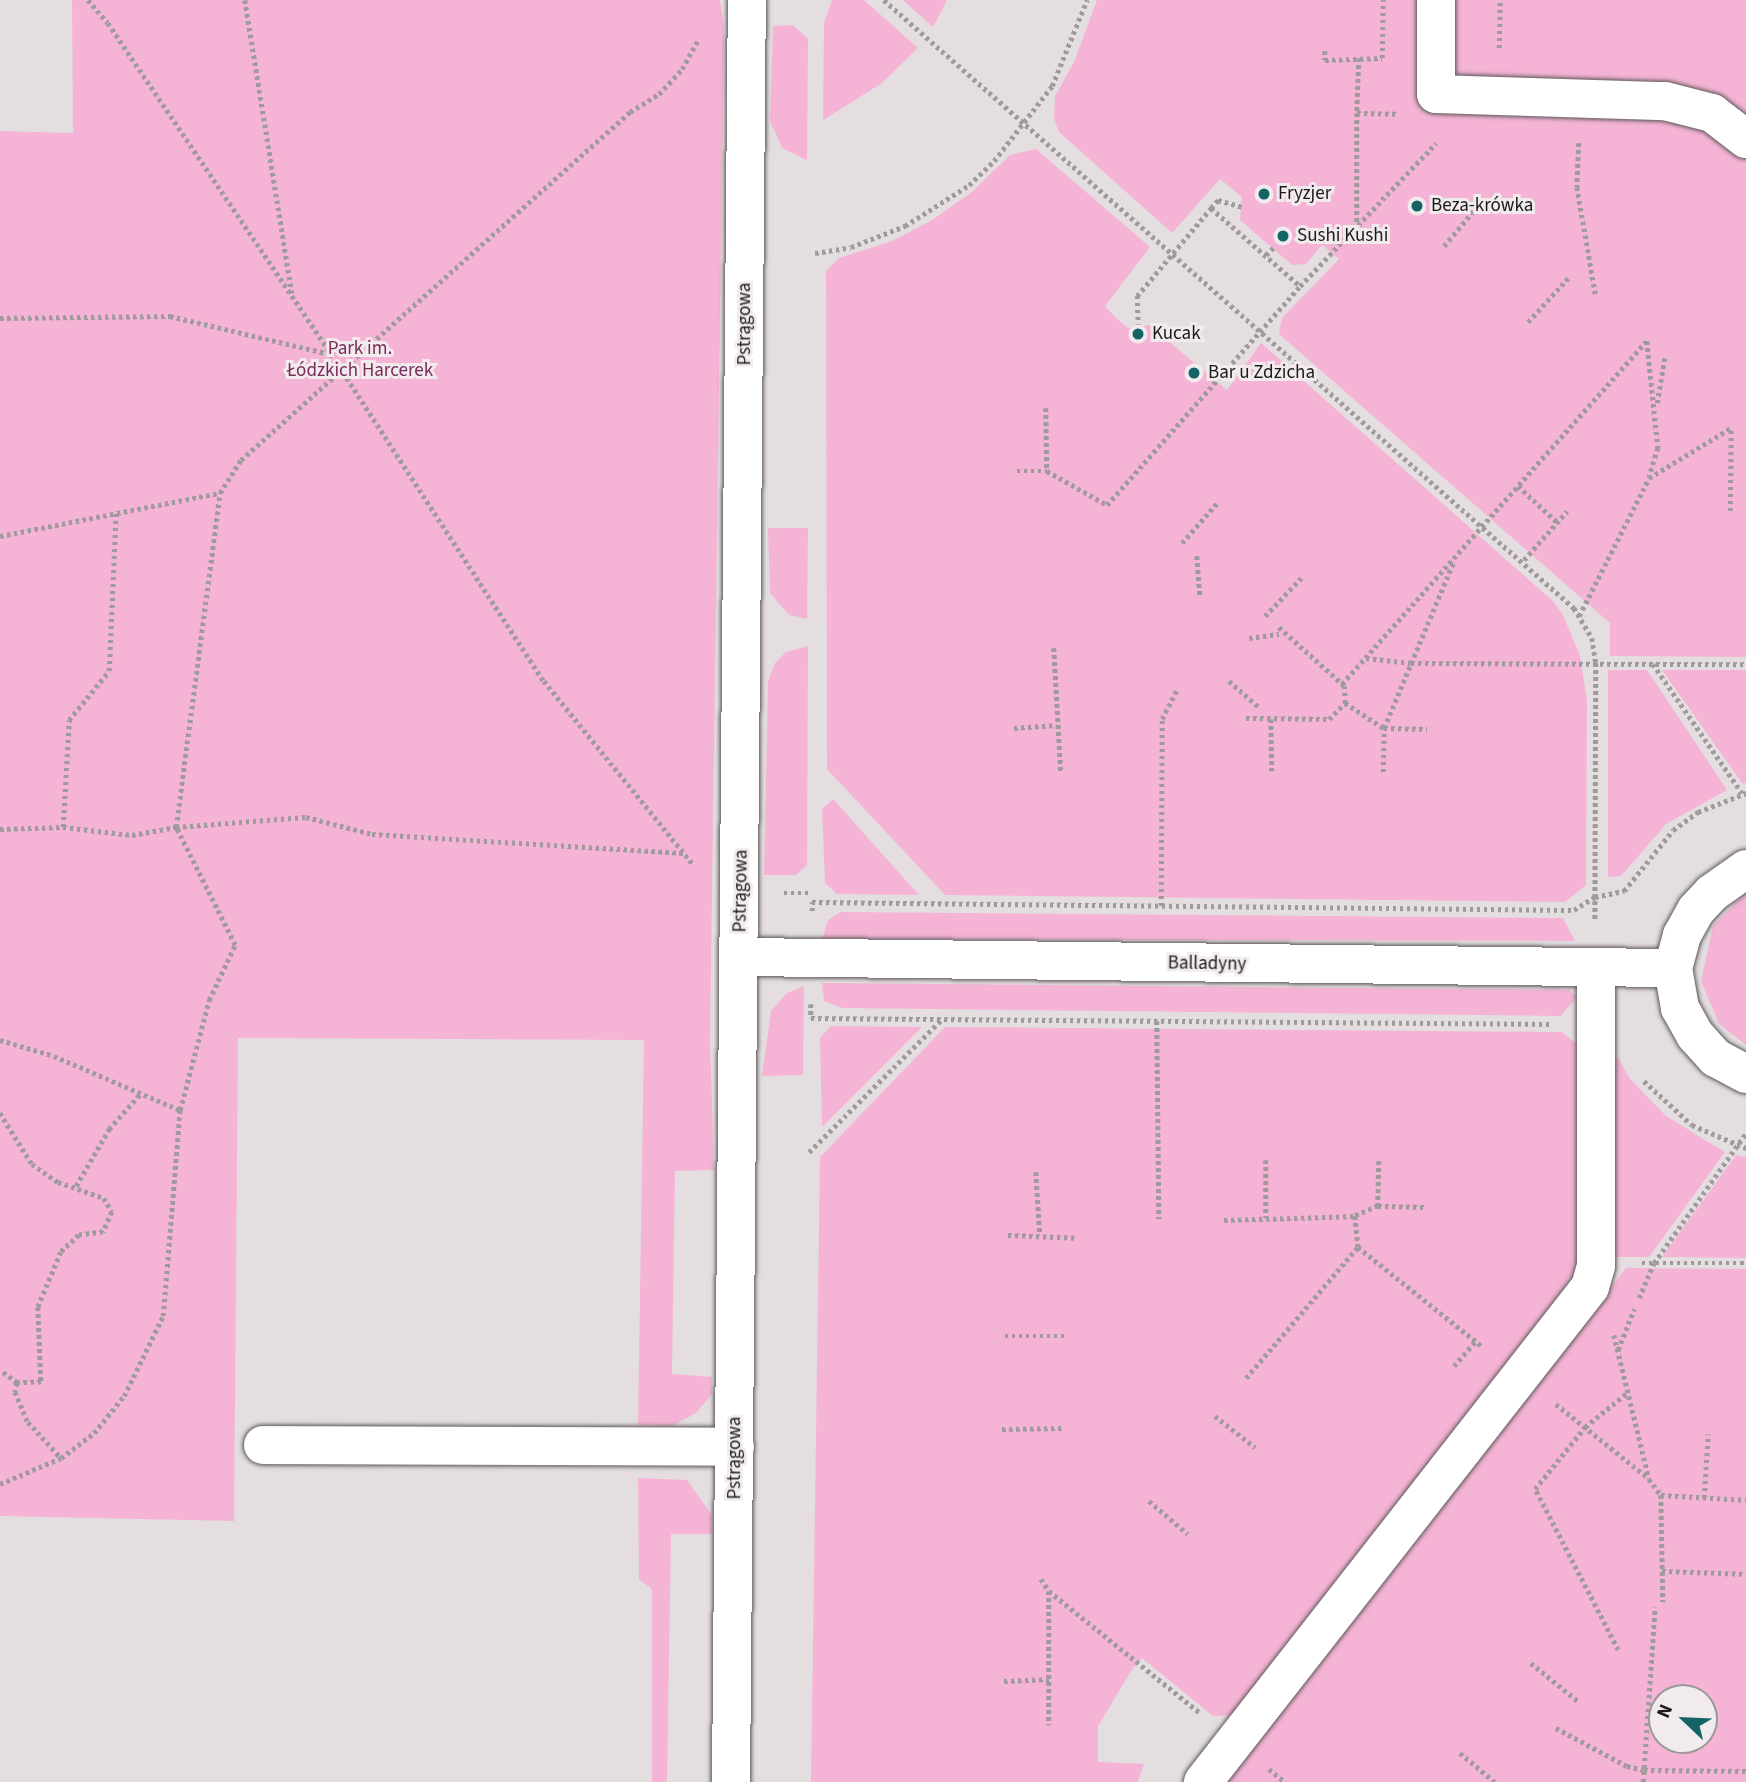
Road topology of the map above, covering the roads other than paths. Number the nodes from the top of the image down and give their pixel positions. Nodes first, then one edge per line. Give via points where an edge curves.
1 (747, 0) edge
2 (1436, 0) edge
3 (1746, 139) edge
4 (1746, 869) edge
5 (740, 957) junction
6 (1596, 968) junction
7 (1673, 968) junction
8 (1746, 1074) edge
9 (262, 1445) dead end
10 (735, 1447) junction
11 (731, 1782) edge
12 (1203, 1782) edge

1 - 5 street, Pstrągowa
2 - 3 street via 1436,94 1684,104 1712,113
4 - 7 street via 1696,911 1682,936
5 - 6 street, Balladyny
5 - 10 street, Pstrągowa
6 - 7 street, Balladyny
6 - 12 street via 1596,1266 1580,1303
7 - 8 street via 1680,1008 1695,1035 1716,1058
9 - 10 street
10 - 11 street, Pstrągowa

